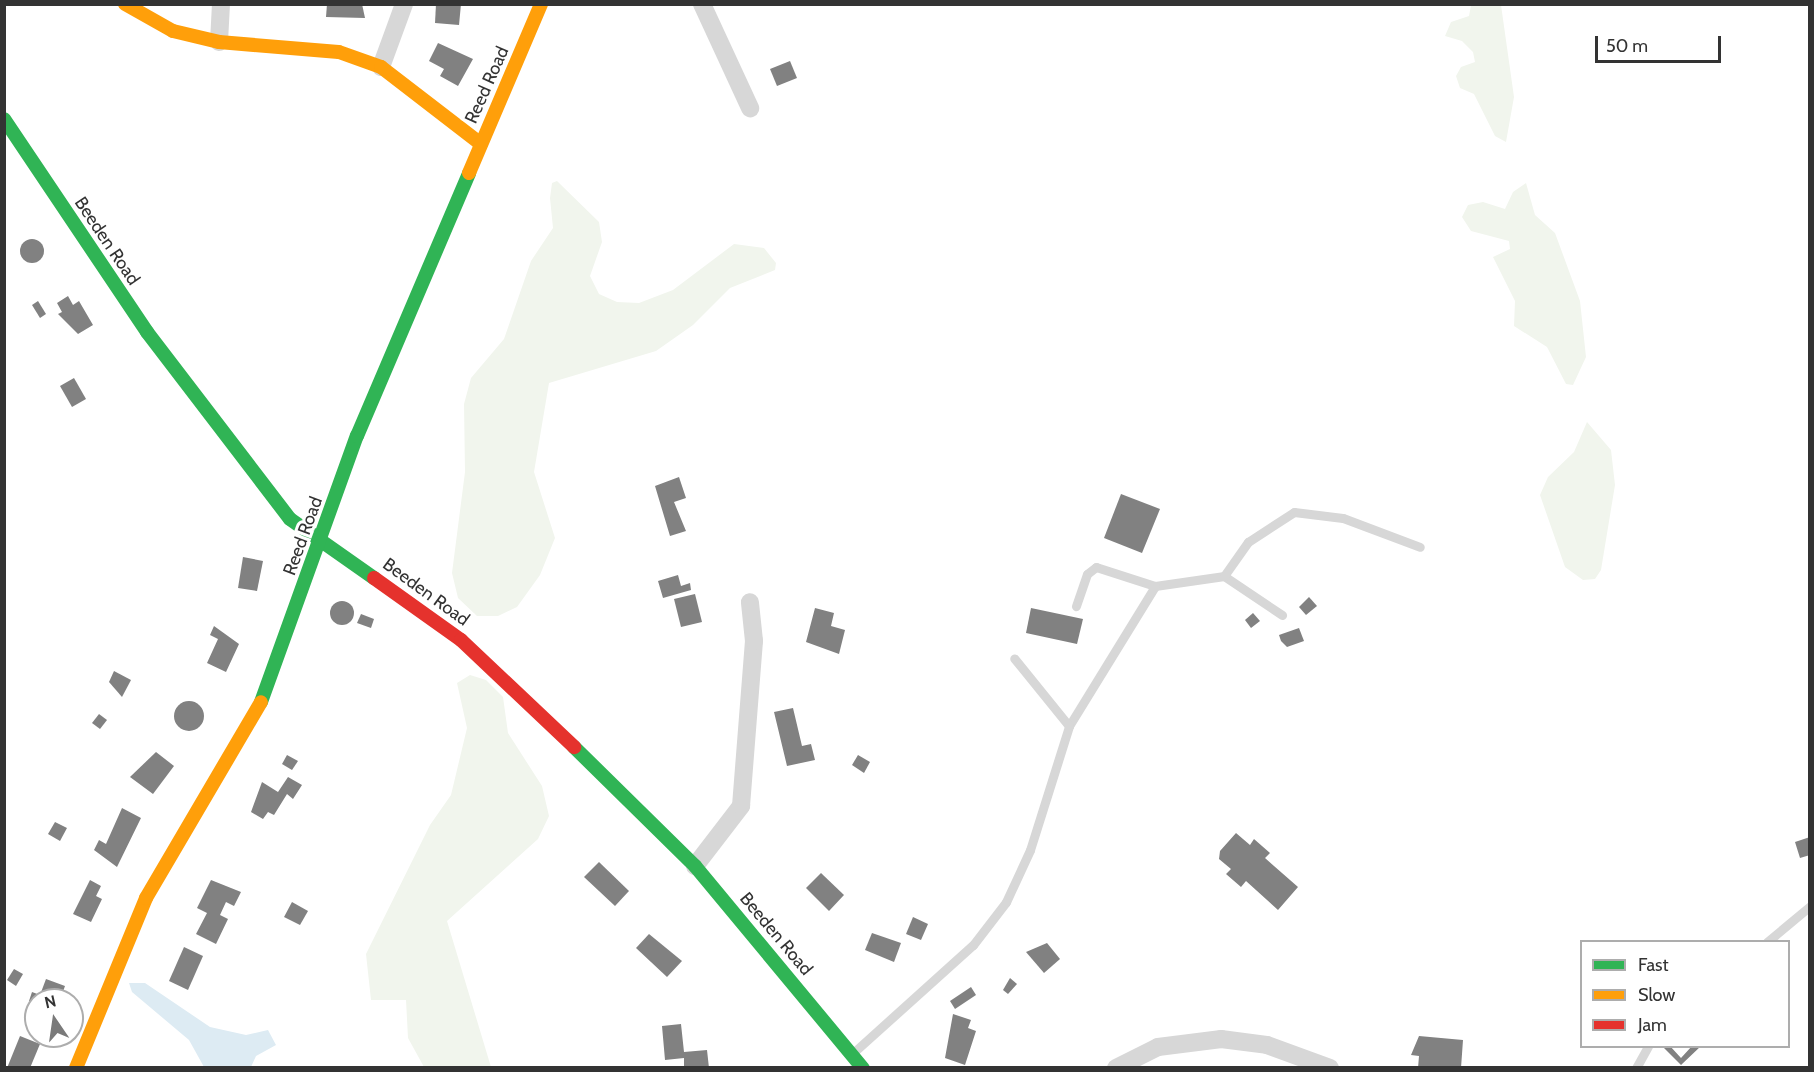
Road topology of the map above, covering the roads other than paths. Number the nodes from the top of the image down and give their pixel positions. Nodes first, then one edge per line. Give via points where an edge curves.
1 (125, 4) edge
2 (221, 4) edge
3 (404, 4) edge
4 (541, 4) edge
5 (702, 4) edge
6 (219, 42) junction
7 (381, 67) junction
8 (750, 108) dead end
9 (4, 119) edge
10 (481, 144) junction
11 (321, 542) junction
12 (1420, 547) dead end
13 (1224, 576) junction
14 (1155, 586) junction
15 (750, 602) dead end
16 (1076, 606) dead end
17 (1282, 615) dead end
18 (1014, 658) dead end
19 (1069, 726) junction
20 (695, 866) junction
21 (1809, 906) edge
22 (1769, 940) edge
23 (1647, 1048) edge
24 (852, 1054) junction
25 (76, 1068) edge
26 (863, 1068) edge
27 (1116, 1068) edge
28 (1330, 1068) edge
29 (1636, 1068) edge

1 - 6 street via 173,32
2 - 6 street
3 - 7 street
4 - 10 street, Reed Road
5 - 8 street
6 - 7 street via 339,52
7 - 10 street
9 - 11 street, Beeden Road via 147,332 290,519
10 - 11 street, Reed Road via 357,436
11 - 20 street, Beeden Road via 462,640
11 - 25 street, Reed Road via 249,731 146,897
12 - 13 lane via 1343,518 1294,512 1248,542
13 - 14 lane
13 - 17 lane
14 - 16 lane via 1096,567 1087,574
14 - 19 lane
15 - 20 street via 754,641 741,806
18 - 19 lane
19 - 24 lane via 1030,850 1006,902 973,945
20 - 24 street, Beeden Road
21 - 22 lane
23 - 29 lane
24 - 26 street, Beeden Road
27 - 28 street via 1158,1047 1221,1039 1267,1045

